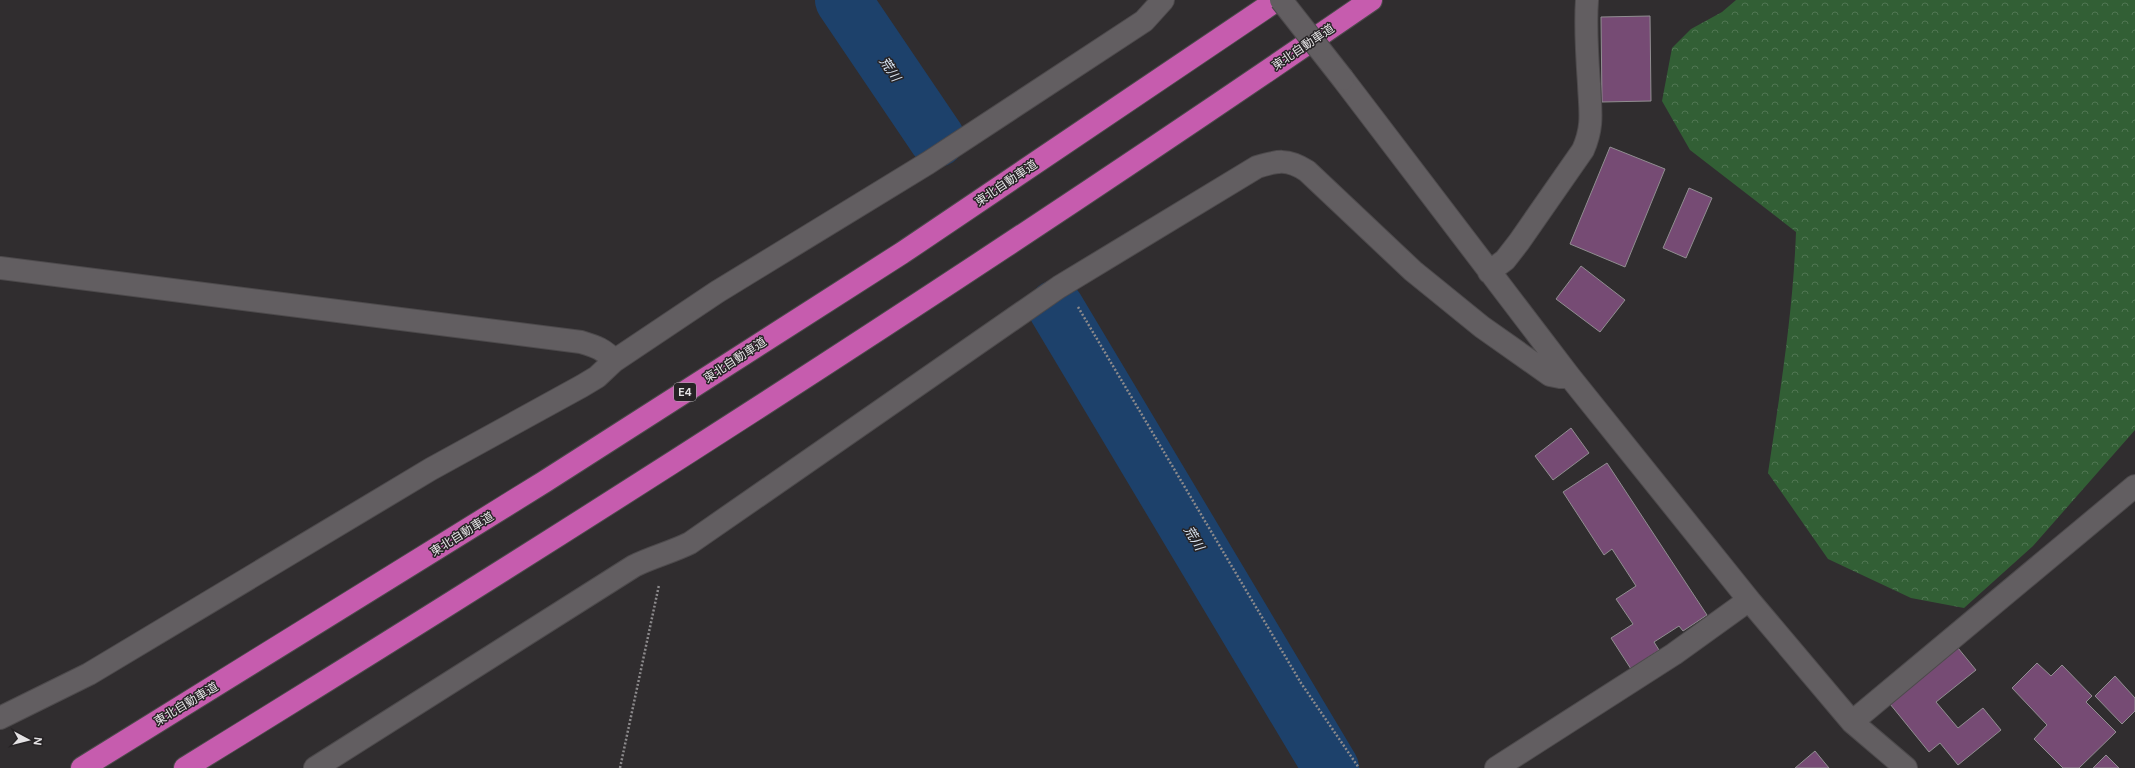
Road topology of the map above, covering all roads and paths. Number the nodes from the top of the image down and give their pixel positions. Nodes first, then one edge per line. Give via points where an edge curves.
1 (1163, 0) edge
2 (1277, 0) edge
3 (1281, 0) edge
4 (1371, 0) edge
5 (1587, 0) edge
6 (0, 268) edge
7 (1489, 272) junction
8 (1064, 284) junction
9 (614, 361) junction
10 (1570, 377) junction
11 (2135, 486) edge
12 (666, 553) junction
13 (1749, 600) junction
14 (0, 718) edge
15 (1852, 722) junction
16 (82, 768) edge
17 (185, 768) edge
18 (315, 768) edge
19 (620, 768) edge
20 (1359, 768) edge
21 (1496, 768) edge
22 (1906, 768) edge

1 - 9 street via 1144,21 928,163 717,292
2 - 16 highway, 東北自動車道 / E4 via 902,253 544,482
3 - 7 street, bridge
4 - 17 highway, 東北自動車道 via 933,296 580,523
5 - 7 street via 1592,114 1590,135 1583,150 1519,242 1505,260
6 - 9 street via 581,342 608,353
7 - 10 street
8 - 10 street via 1257,167 1272,161 1297,164 1317,179 1413,270 1482,327 1550,375
8 - 12 street via 690,543
8 - 20 path via 1301,682
9 - 14 street via 597,377 582,386 431,469 89,674
10 - 13 street
11 - 15 street
12 - 18 street via 653,556 634,566
12 - 19 path
13 - 15 street
13 - 21 street via 1604,700
15 - 22 street

